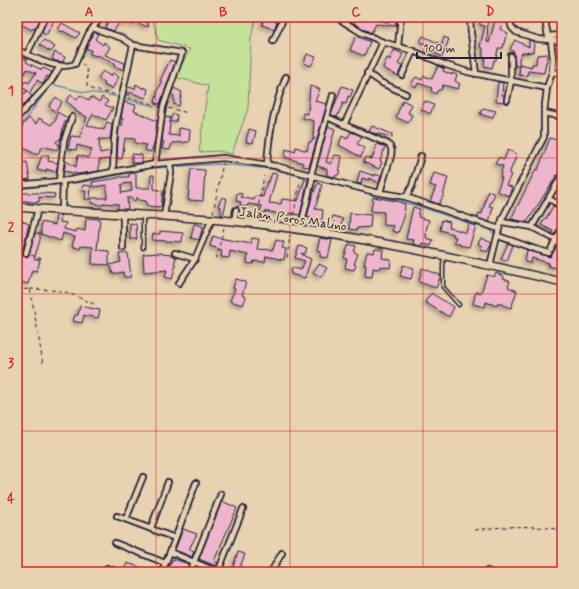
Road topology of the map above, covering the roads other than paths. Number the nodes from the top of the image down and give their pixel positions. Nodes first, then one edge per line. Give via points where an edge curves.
1 (101, 17) edge
2 (284, 17) edge
3 (336, 17) edge
4 (402, 17) edge
5 (470, 17) edge
6 (508, 17) edge
7 (546, 17) edge
8 (43, 21) dead end
9 (93, 28) junction
10 (562, 35) edge
11 (550, 38) junction
12 (273, 41) dead end
13 (562, 41) edge
14 (383, 42) junction
15 (133, 45) junction
16 (398, 46) junction
17 (17, 50) edge
18 (413, 51) junction
19 (27, 54) junction
20 (511, 56) dead end
21 (60, 66) junction
22 (552, 72) junction
23 (367, 73) junction
24 (476, 74) junction
25 (562, 74) edge
26 (402, 75) dead end
27 (286, 77) dead end
28 (511, 81) junction
29 (547, 88) junction
30 (406, 94) dead end
31 (333, 95) dead end
32 (507, 100) dead end
33 (544, 113) junction
34 (72, 117) dead end
35 (327, 117) junction
36 (562, 117) edge
37 (17, 118) edge
38 (344, 125) junction
39 (421, 156) dead end
40 (155, 164) junction
41 (170, 164) junction
42 (267, 165) junction
43 (113, 172) junction
44 (312, 175) junction
45 (562, 175) edge
46 (61, 181) junction
47 (17, 185) edge
48 (380, 192) junction
49 (406, 197) junction
50 (549, 200) junction
51 (562, 206) edge
52 (17, 207) edge
53 (38, 209) junction
54 (62, 210) junction
55 (236, 210) dead end
56 (123, 214) junction
57 (143, 215) junction
58 (164, 216) junction
59 (212, 219) junction
60 (234, 222) junction
61 (502, 222) junction
62 (532, 226) junction
63 (562, 228) edge
64 (300, 230) junction
65 (498, 233) junction
66 (556, 240) junction
67 (562, 243) edge
68 (123, 248) dead end
69 (143, 248) dead end
70 (26, 253) road end
71 (175, 253) dead end
72 (444, 255) junction
73 (195, 259) junction
74 (490, 265) junction
75 (562, 282) edge
76 (180, 284) dead end
77 (460, 305) dead end
78 (143, 477) dead end
79 (168, 482) dead end
80 (196, 483) dead end
81 (221, 494) dead end
82 (244, 509) dead end
83 (117, 516) dead end
84 (126, 519) junction
85 (151, 528) junction
86 (175, 538) junction
87 (115, 543) dead end
88 (170, 552) junction
89 (282, 553) dead end
90 (194, 562) junction
91 (166, 563) junction
92 (107, 568) dead end
93 (118, 572) edge
94 (162, 572) edge
95 (190, 572) edge
96 (218, 572) edge
97 (272, 572) edge

1 - 9 street
2 - 12 street
3 - 14 street via 357,31
4 - 16 street
5 - 24 street
6 - 11 street via 514,31 532,38
7 - 11 street
8 - 19 street
9 - 15 street via 122,38
9 - 21 street via 75,64
10 - 11 street
11 - 13 street
11 - 22 street
14 - 16 street
14 - 23 street
15 - 40 street via 182,52 163,107
15 - 43 street via 116,123
16 - 18 street
17 - 19 street
18 - 24 street
18 - 26 street
19 - 21 street
20 - 28 street
21 - 37 street
22 - 25 street
22 - 29 street
23 - 30 street
23 - 38 street
24 - 28 street
27 - 42 street via 269,136
28 - 29 street
28 - 32 street
29 - 33 street
31 - 35 street
33 - 36 street
33 - 61 street via 544,137
34 - 46 street via 64,141
35 - 38 street
35 - 44 street
38 - 48 street via 391,147 391,156
39 - 49 street
40 - 41 street
40 - 43 street
41 - 42 street via 224,158
41 - 58 street via 171,173
42 - 44 street
43 - 46 street
44 - 48 street
44 - 64 street
45 - 50 street
46 - 47 street
46 - 54 street
48 - 49 street
49 - 65 street
50 - 51 street
50 - 62 street
52 - 53 main road, Jalan Poros Malino
53 - 54 main road, Jalan Poros Malino
53 - 70 street
54 - 56 main road, Jalan Poros Malino
55 - 60 street
56 - 57 main road, Jalan Poros Malino
56 - 68 street
57 - 58 main road, Jalan Poros Malino
57 - 69 lane
58 - 59 main road, Jalan Poros Malino
59 - 60 main road, Jalan Poros Malino
59 - 73 street
60 - 64 main road, Jalan Poros Malino
61 - 62 street
61 - 65 street
62 - 66 street
63 - 66 street
64 - 72 main road, Jalan Poros Malino
65 - 66 street via 530,248 550,251
65 - 74 street
66 - 67 street
71 - 73 street
72 - 74 main road, Jalan Poros Malino
72 - 77 lane via 443,287
73 - 76 street
74 - 75 main road, Jalan Poros Malino
78 - 84 street
79 - 85 street
80 - 86 street
81 - 90 street
82 - 96 street
83 - 84 street
84 - 85 street
85 - 86 street
86 - 88 street
87 - 91 street
88 - 90 street
88 - 91 street
89 - 97 street
90 - 95 street
90 - 96 street
91 - 94 street
92 - 93 street

